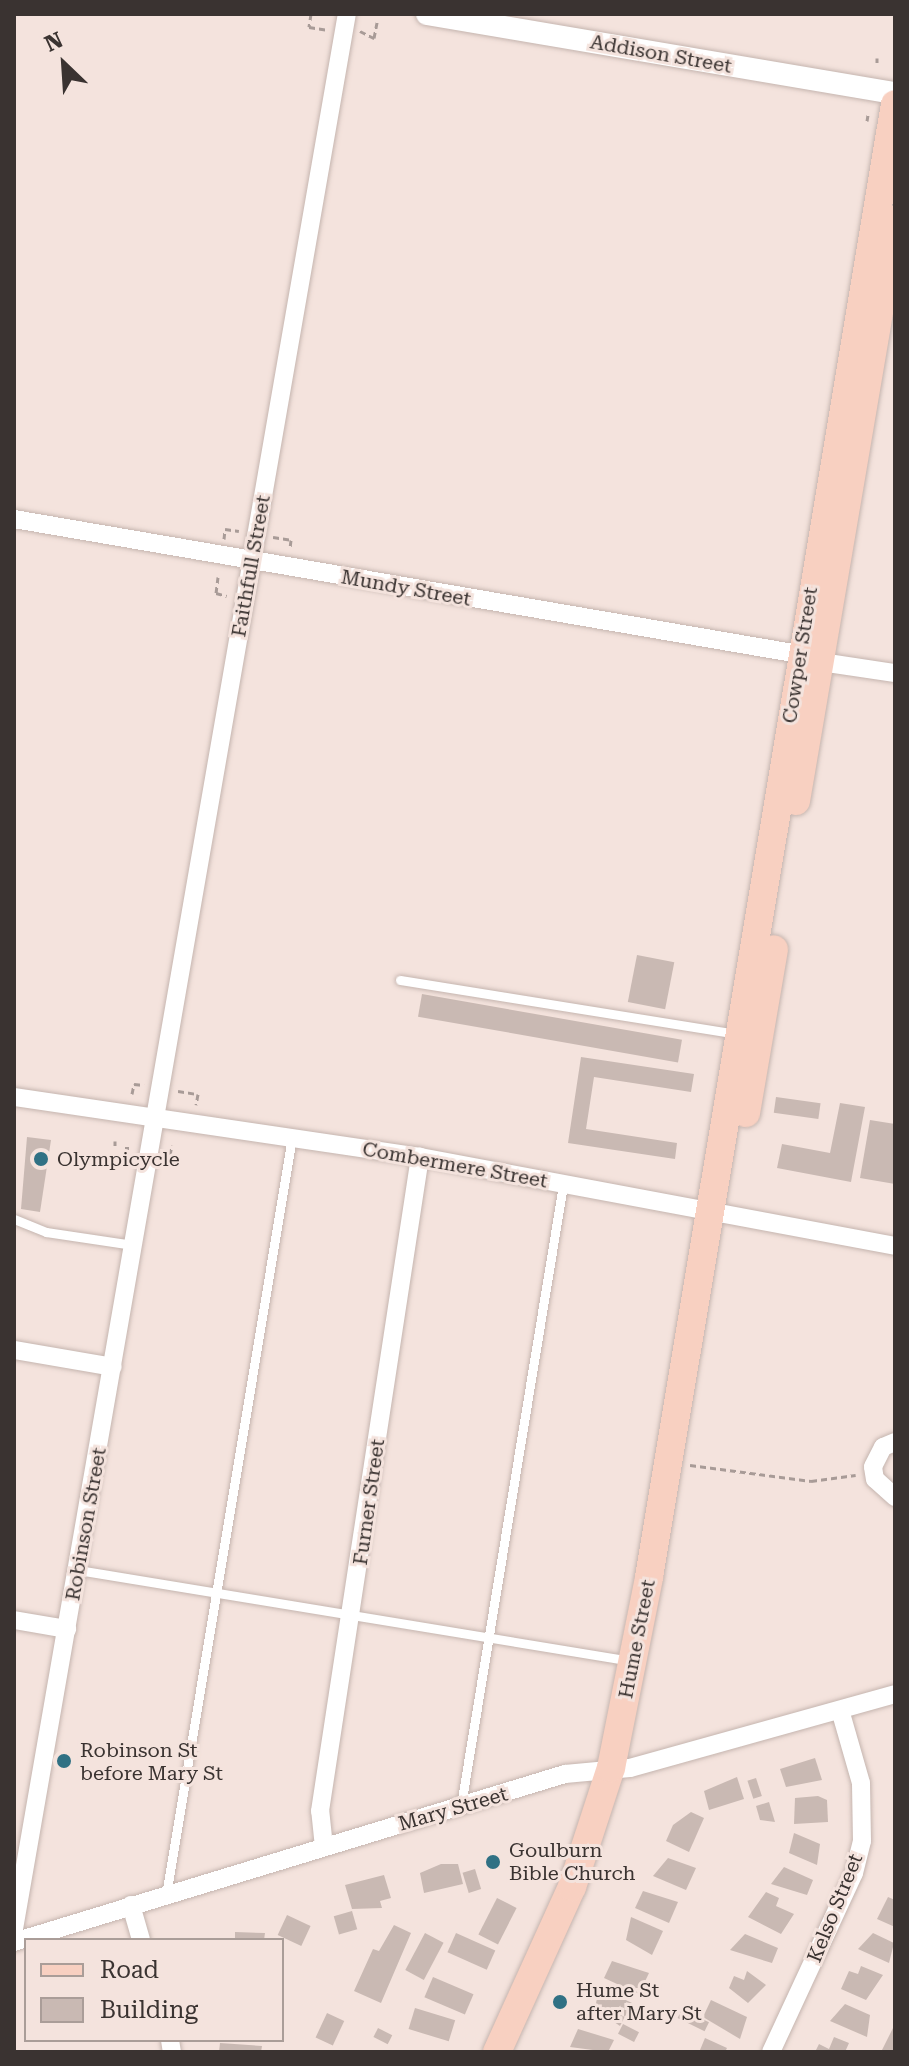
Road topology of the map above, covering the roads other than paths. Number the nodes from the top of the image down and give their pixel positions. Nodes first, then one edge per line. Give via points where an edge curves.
1 (347, 14) edge
2 (427, 14) edge
3 (895, 93) edge
4 (895, 104) edge
5 (895, 219) edge
6 (14, 519) edge
7 (251, 562) junction
8 (810, 658) junction
9 (895, 673) edge
10 (400, 980) dead end
11 (741, 1035) junction
12 (14, 1097) edge
13 (156, 1119) junction
14 (292, 1137) junction
15 (420, 1157) junction
16 (563, 1185) junction
17 (719, 1210) junction
18 (14, 1219) edge
19 (133, 1245) junction
20 (895, 1246) edge
21 (14, 1350) edge
22 (113, 1367) junction
23 (895, 1442) edge
24 (895, 1497) edge
25 (78, 1570) junction
26 (214, 1592) junction
27 (352, 1615) junction
28 (14, 1620) edge
29 (67, 1629) junction
30 (487, 1639) junction
31 (632, 1661) junction
32 (895, 1694) edge
33 (840, 1710) junction
34 (620, 1768) junction
35 (460, 1807) junction
36 (324, 1847) junction
37 (166, 1895) junction
38 (131, 1905) junction
39 (14, 1929) edge
40 (27, 1938) edge
41 (140, 1938) edge
42 (497, 2052) edge
43 (517, 2052) edge
44 (771, 2052) edge

1 - 7 street, Faithfull Street
2 - 3 street, Addison Street
4 - 8 main road, Cowper Street
5 - 8 main road, Cowper Street
6 - 7 street, Mundy Street
7 - 8 street, Mundy Street
7 - 13 street, Faithfull Street
8 - 9 street, Mundy Street
8 - 11 main road, Cowper Street
8 - 17 main road, Cowper Street
10 - 11 lane
11 - 17 main road, Cowper Street
12 - 13 street, Combermere Street
13 - 14 street, Combermere Street
13 - 19 street, Robinson Street
14 - 15 street, Combermere Street
14 - 26 lane
15 - 16 street, Combermere Street
15 - 27 street, Furner Street
16 - 17 street, Combermere Street
16 - 30 lane
17 - 20 street, Combermere Street
17 - 31 main road, Hume Street
17 - 34 main road, Hume Street via 686,1465
18 - 19 lane via 46,1232
19 - 22 street, Robinson Street
21 - 22 street
22 - 25 street, Robinson Street
23 - 24 street via 883,1447 874,1471 881,1488
25 - 26 lane
25 - 29 street, Robinson Street
26 - 27 lane
26 - 37 lane
27 - 30 lane
27 - 36 street, Furner Street via 320,1811
28 - 29 street
29 - 39 street, Robinson Street
30 - 31 lane
30 - 35 lane
31 - 34 main road, Hume Street
32 - 33 street, Mary Street
33 - 34 street, Mary Street
33 - 44 street, Kelso Street via 861,1783 862,1841 854,1873
34 - 35 street, Mary Street via 565,1774
34 - 42 main road, Hume Street
34 - 43 main road, Hume Street via 598,1868
35 - 36 street, Mary Street
36 - 37 street, Mary Street
37 - 38 street, Mary Street
38 - 40 street, Mary Street
38 - 41 street

